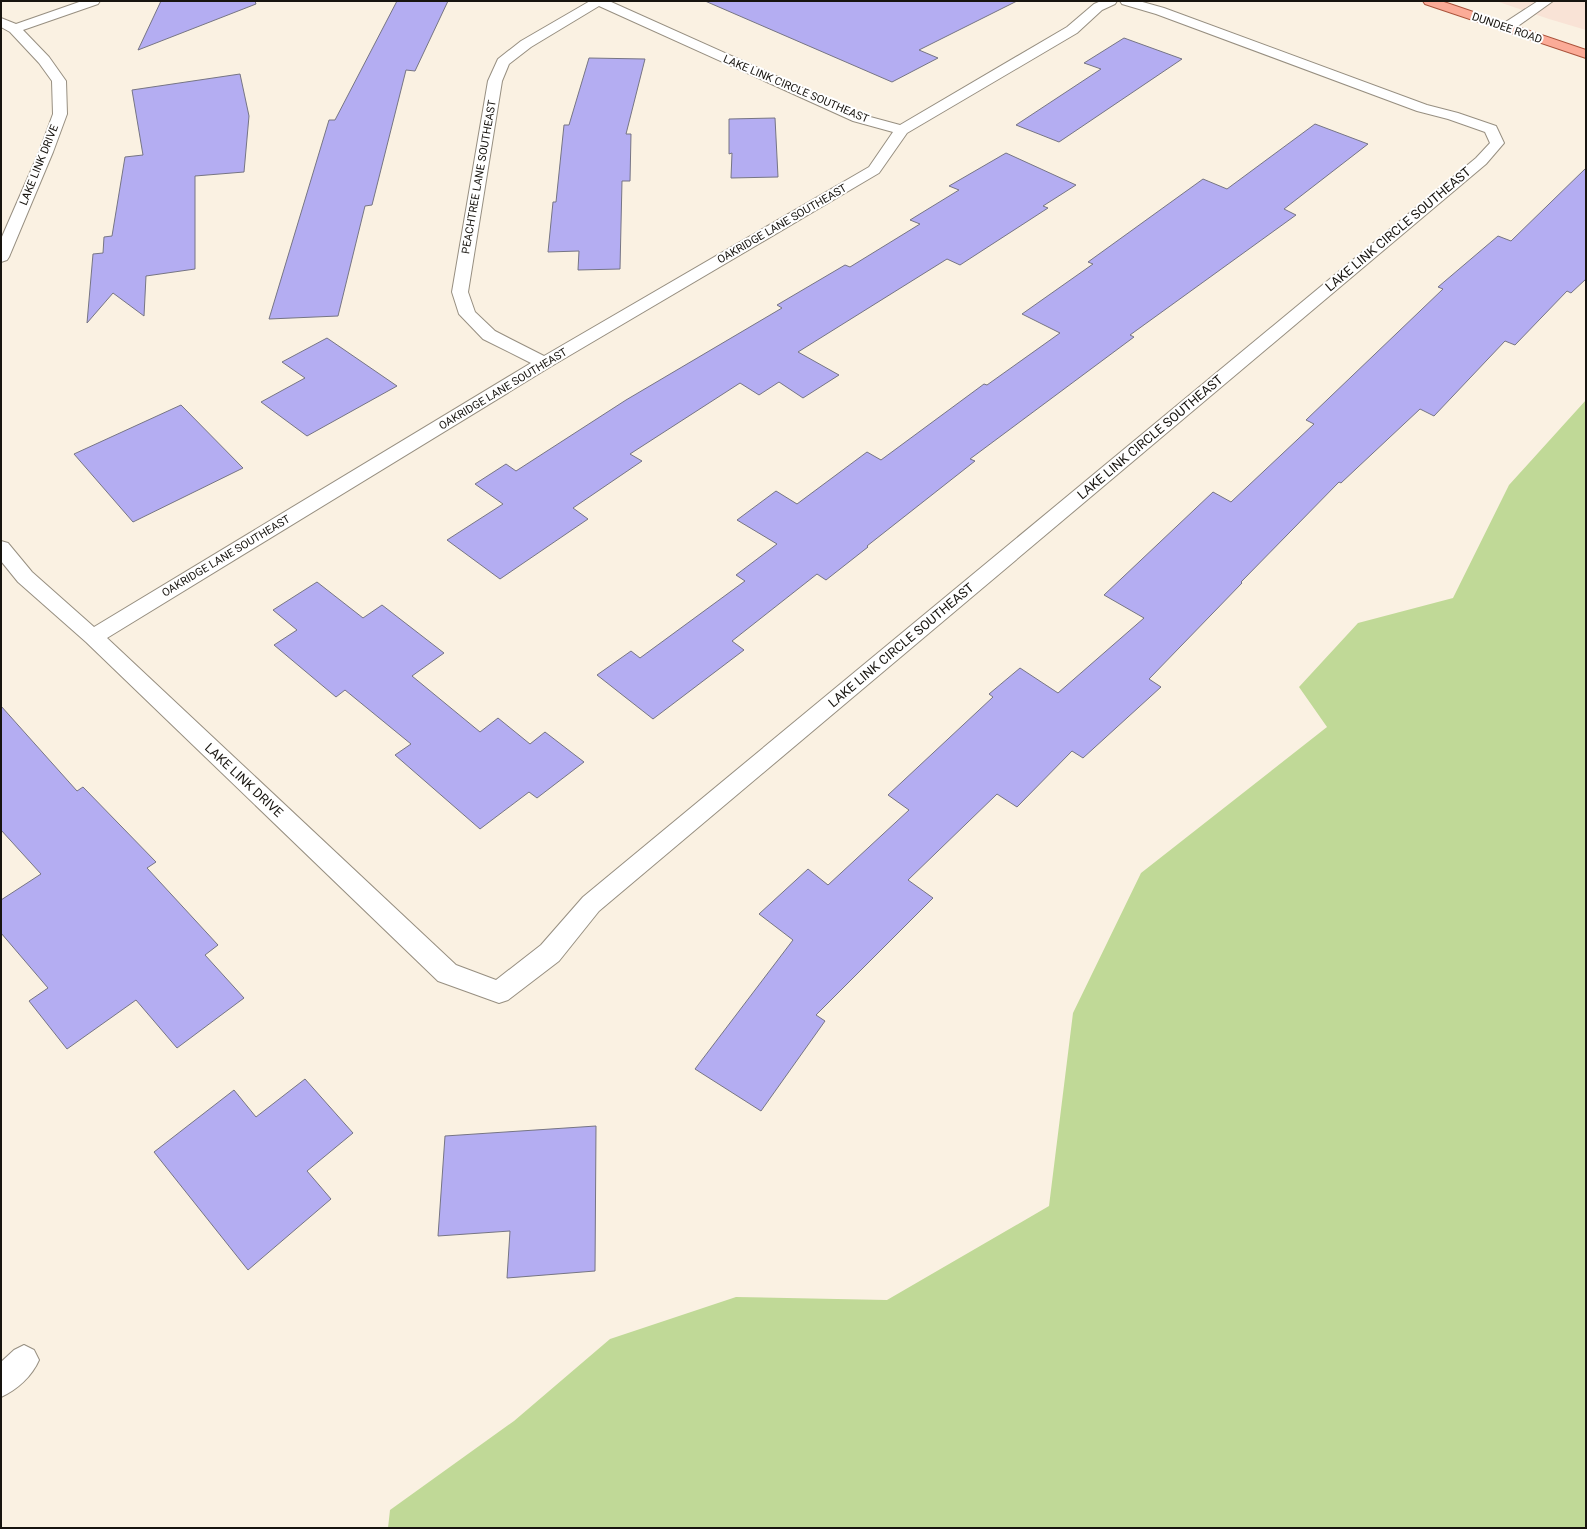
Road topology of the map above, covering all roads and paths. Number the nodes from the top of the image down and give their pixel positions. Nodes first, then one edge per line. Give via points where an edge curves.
1 (94, 1) edge
2 (599, 1) edge
3 (1110, 1) edge
4 (1126, 1) edge
5 (1428, 1) edge
6 (1547, 1) edge
7 (1, 22) edge
8 (1506, 28) junction
9 (15, 29) junction
10 (1586, 54) edge
11 (902, 130) junction
12 (1, 257) edge
13 (544, 363) junction
14 (1, 548) edge
15 (93, 637) junction
16 (499, 992) joint
17 (24, 1360) dead end
18 (1, 1382) edge

1 - 9 street
2 - 11 street, LAKE LINK CIRCLE SOUTHEAST via 858,118
2 - 13 street, PEACHTREE LANE SOUTHEAST via 526,44 504,62 496,81 460,292 467,314 489,335
3 - 11 street via 1098,7 1072,30
4 - 16 street, LAKE LINK CIRCLE SOUTHEAST via 1168,14 1422,108 1491,130 1497,143 1481,161 591,904 550,954
5 - 8 main road, DUNDEE ROAD
6 - 8 street
7 - 9 street, LAKE LINK DRIVE
8 - 10 main road, DUNDEE ROAD
9 - 12 street, LAKE LINK DRIVE via 44,60 58,81 60,114
11 - 13 street, OAKRIDGE LANE SOUTHEAST via 874,170
13 - 15 street, OAKRIDGE LANE SOUTHEAST
14 - 15 street, LAKE LINK DRIVE via 25,577
15 - 16 street, LAKE LINK DRIVE via 447,973
17 - 18 street

